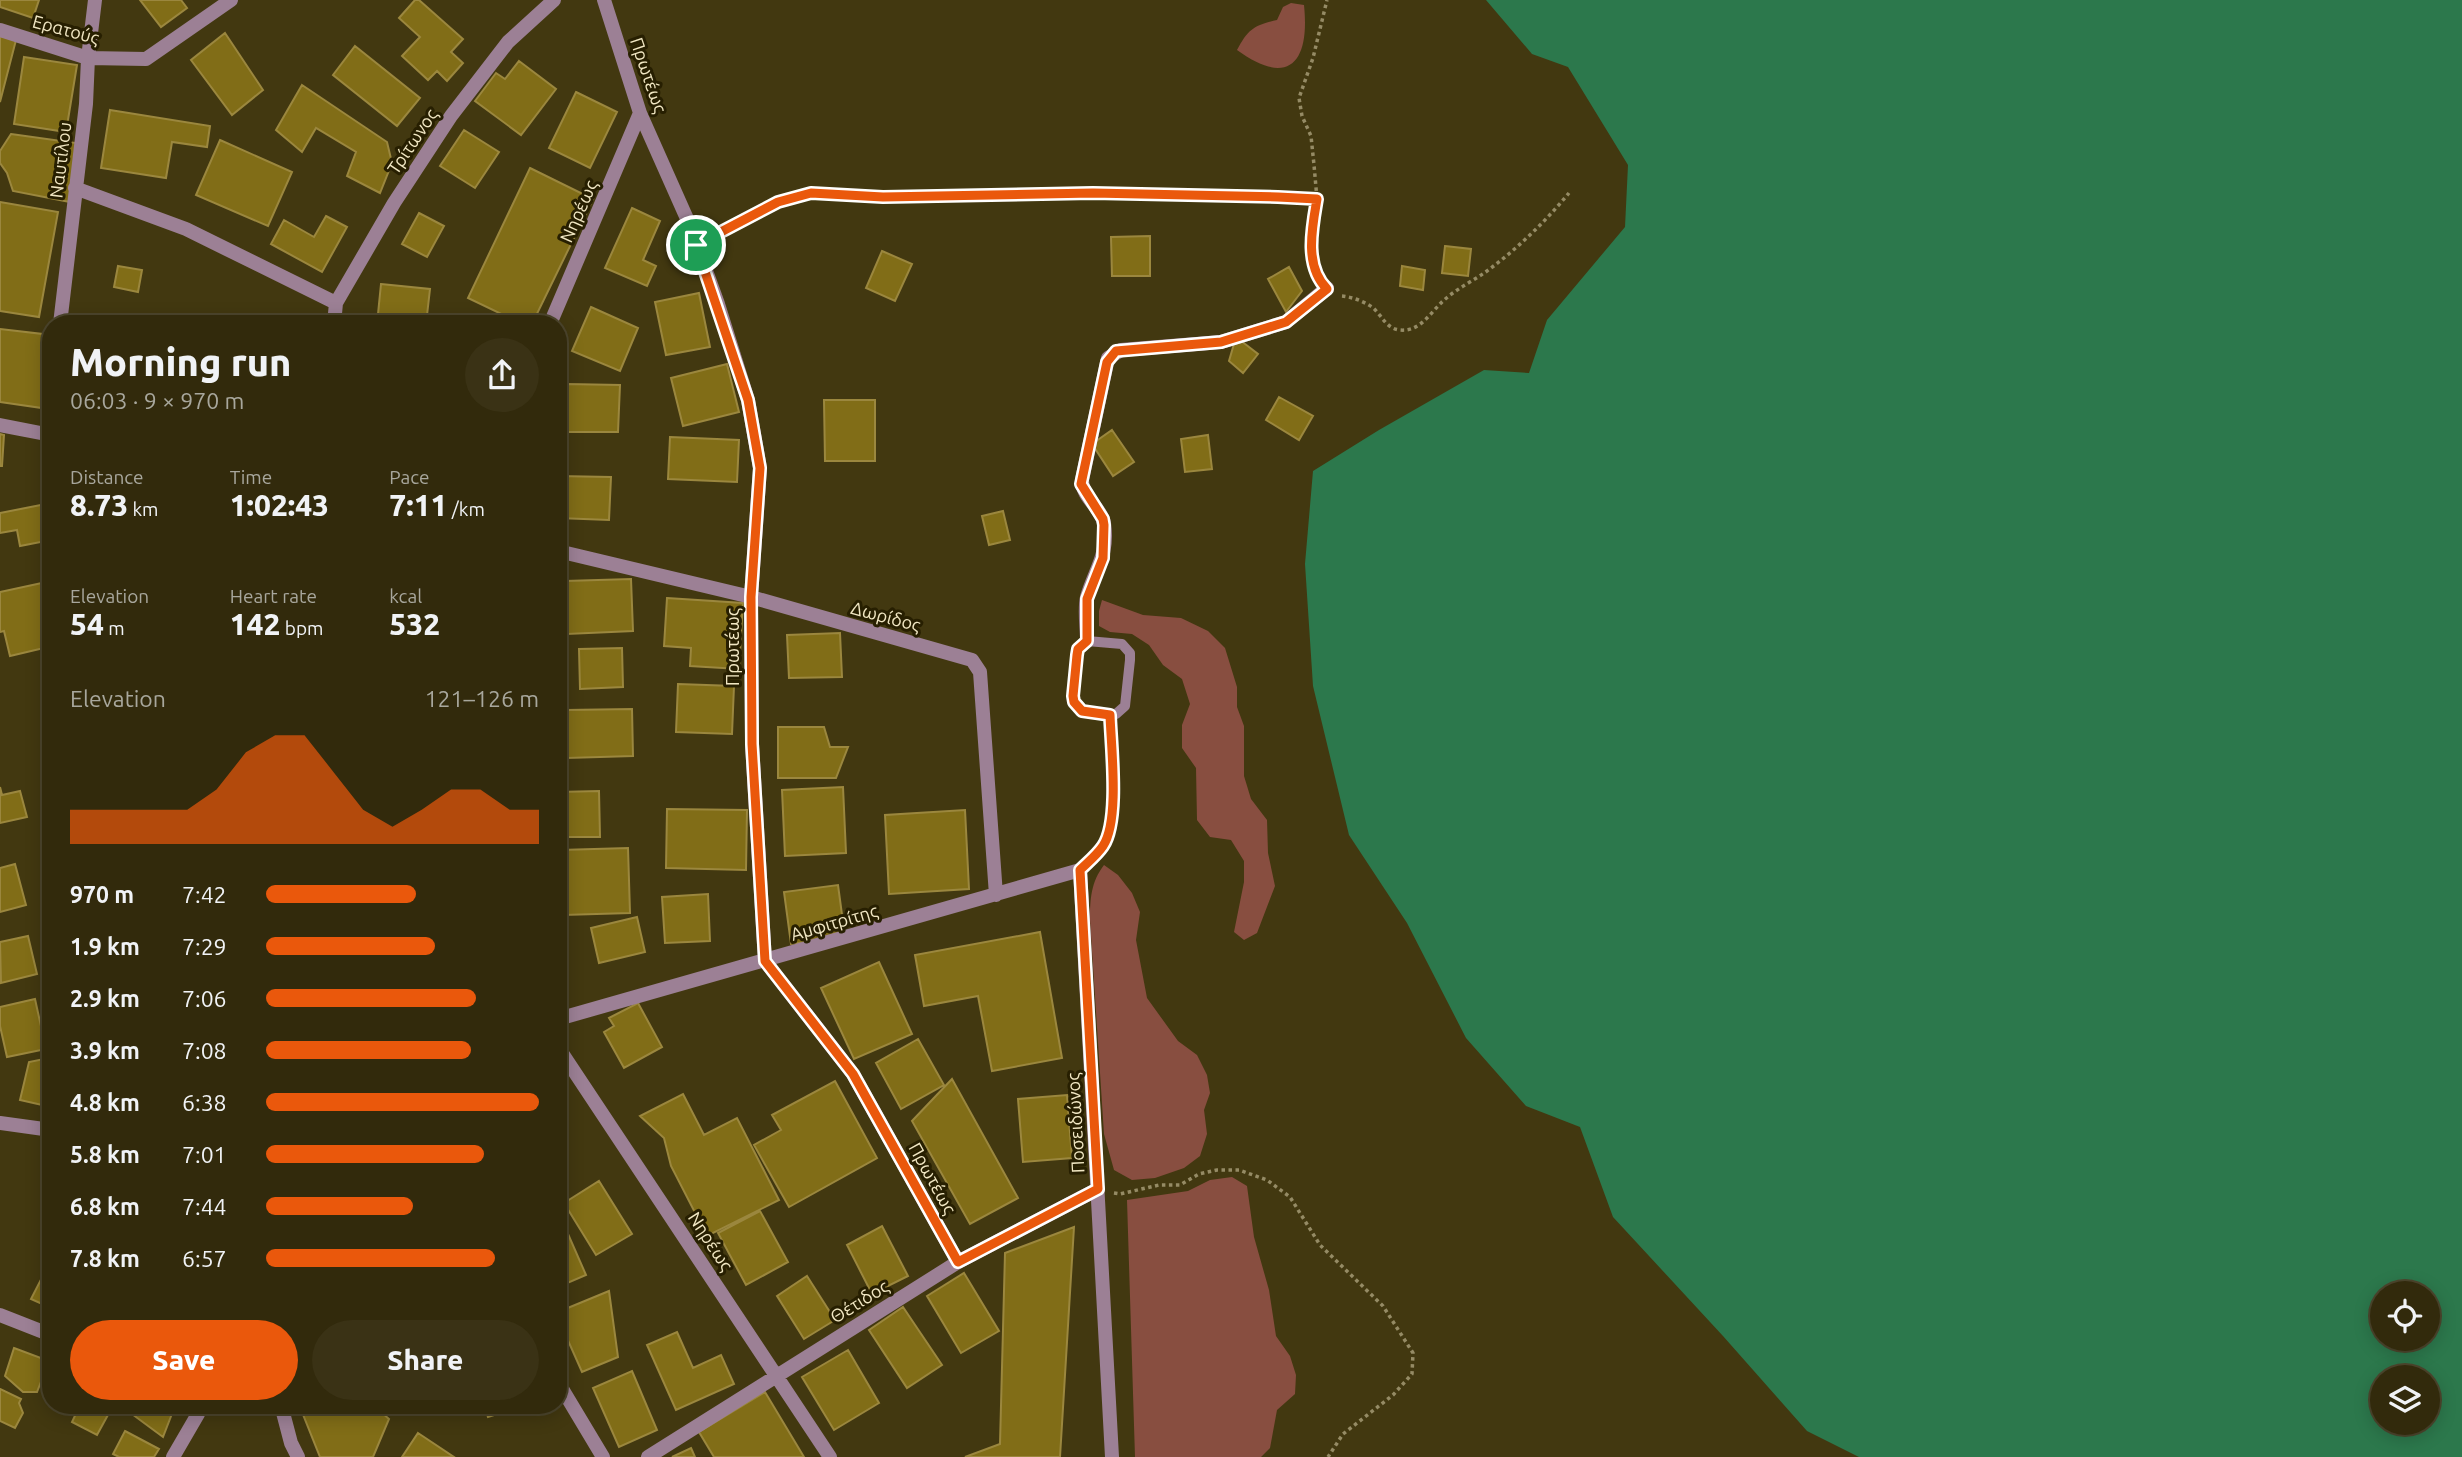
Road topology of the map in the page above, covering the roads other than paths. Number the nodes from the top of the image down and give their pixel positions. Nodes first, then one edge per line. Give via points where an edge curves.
1 (95, 0) edge
2 (231, 0) edge
3 (554, 0) edge
4 (604, 0) edge
5 (0, 30) edge
6 (88, 58) junction
7 (640, 113) junction
8 (75, 188) junction
9 (1327, 289) road end
10 (336, 303) junction
11 (61, 315) edge
12 (335, 315) edge
13 (554, 315) edge
14 (0, 425) edge
15 (42, 434) edge
16 (567, 553) edge
17 (751, 597) junction
18 (1087, 641) junction
19 (1110, 715) junction
20 (1080, 870) junction
21 (996, 895) junction
22 (765, 961) junction
23 (567, 1016) edge
24 (567, 1060) edge
25 (0, 1123) edge
26 (42, 1129) edge
27 (1098, 1189) junction
28 (958, 1262) junction
29 (0, 1315) edge
30 (42, 1331) edge
31 (775, 1377) junction
32 (567, 1397) edge
33 (198, 1414) edge
34 (283, 1414) edge
35 (173, 1457) edge
36 (298, 1457) edge
37 (603, 1457) edge
38 (648, 1457) edge
39 (830, 1457) edge
40 (1112, 1457) edge

1 - 6 street, Ναυτίλου
2 - 6 street, Ερατούς via 150,58
3 - 10 street, Τρίτωνος via 508,42 451,117
4 - 7 street, Πρωτέως
5 - 6 street, Ερατούς
6 - 8 street, Ναυτίλου
7 - 13 street, Νηρέως
7 - 17 street, Πρωτέως via 696,245 748,400 760,468
8 - 10 street via 186,229
8 - 11 street, Ναυτίλου
9 - 18 street via 1286,322 1221,342 1121,350 1108,358 1081,484 1104,525 1103,558 1087,599
10 - 12 street, Τρίτωνος
14 - 15 street
16 - 17 street, Δωρίδος
17 - 21 street, Δωρίδος via 976,663
17 - 22 street, Πρωτέως via 752,744
18 - 19 lane via 1078,649 1074,702 1082,711
18 - 19 lane via 1116,642 1130,653 1125,706
19 - 20 lane via 1112,814 1108,835
20 - 21 street, Αμφιτρίτης
20 - 27 street, Ποσειδώνος
21 - 22 street, Αμφιτρίτης
22 - 23 street, Αμφιτρίτης
22 - 28 street, Πρωτέως via 853,1074
24 - 31 street, Νηρέως
25 - 26 street
27 - 28 street, Θέτιδος
27 - 40 street, Ποσειδώνος
28 - 31 street, Θέτιδος
29 - 30 street
31 - 38 street, Θέτιδος
31 - 39 street, Νηρέως
32 - 37 street
33 - 35 street
34 - 36 street

